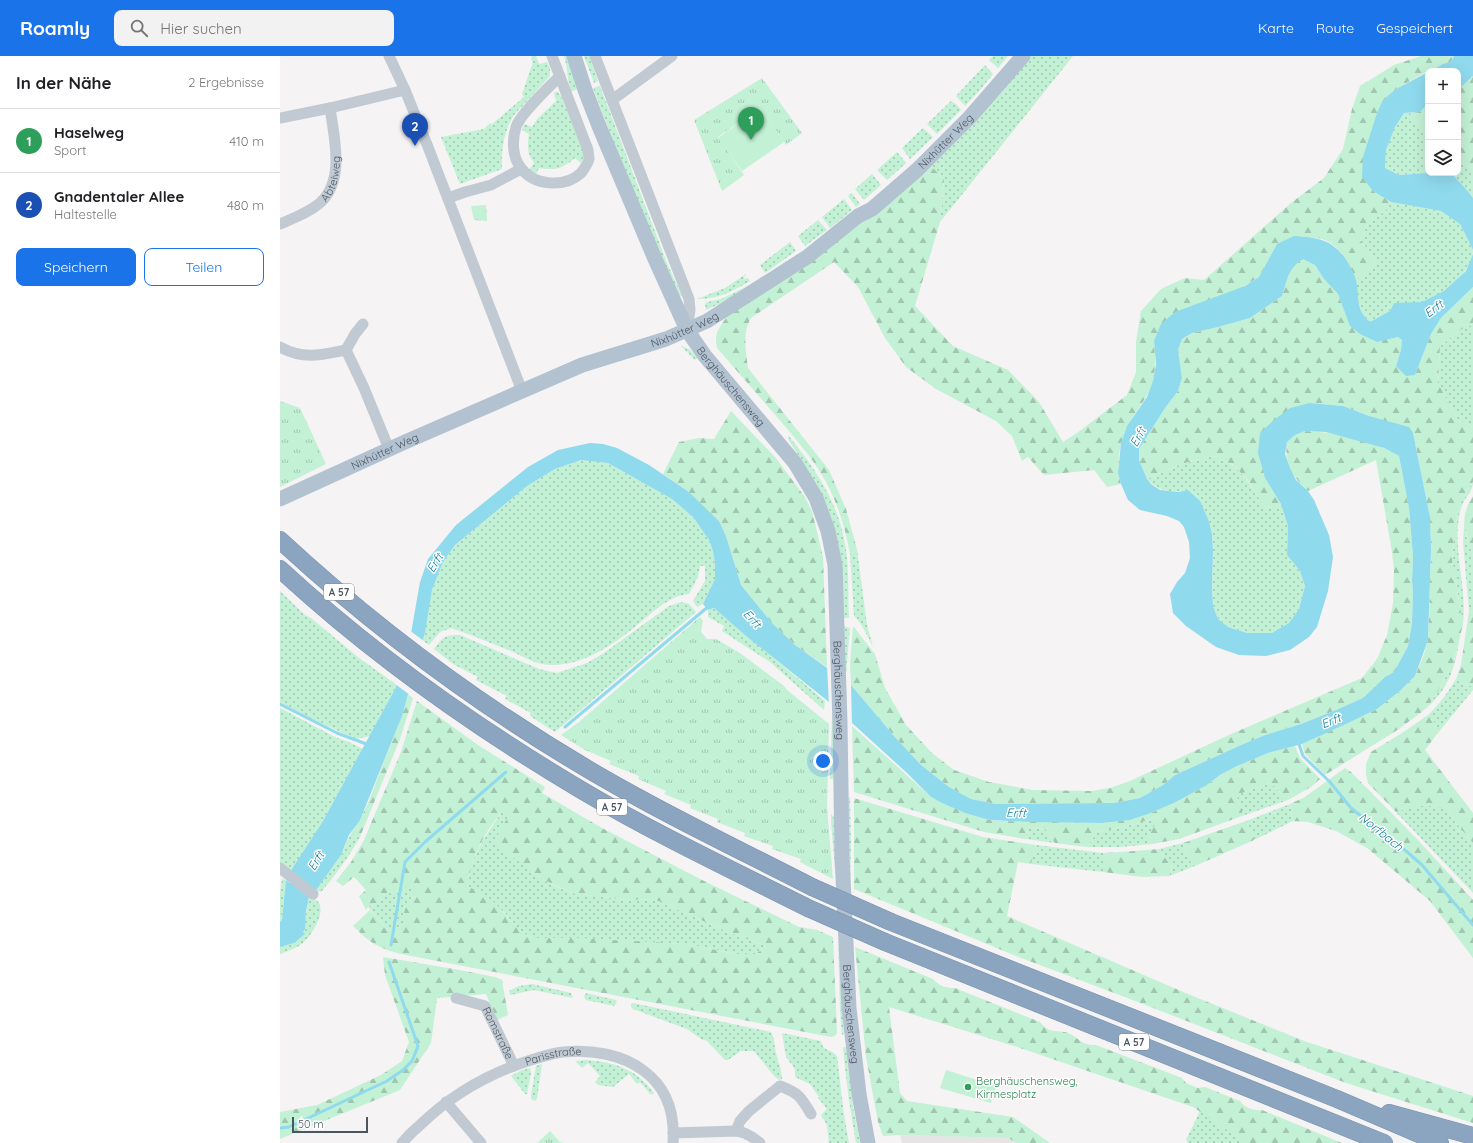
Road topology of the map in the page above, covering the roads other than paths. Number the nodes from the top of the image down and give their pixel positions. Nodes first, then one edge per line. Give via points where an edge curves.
1 (389, 56) edge
2 (552, 56) edge
3 (574, 56) edge
4 (595, 56) edge
5 (672, 56) edge
6 (1023, 56) edge
7 (560, 76) junction
8 (406, 90) junction
9 (612, 100) junction
10 (330, 108) junction
11 (280, 118) edge
12 (521, 168) junction
13 (448, 198) junction
14 (280, 224) edge
15 (363, 324) dead end
16 (687, 330) junction
17 (280, 347) edge
18 (346, 350) junction
19 (522, 391) junction
20 (389, 450) junction
21 (280, 499) edge
22 (280, 540) edge
23 (280, 569) edge
24 (284, 872) edge
25 (313, 894) dead end
26 (456, 998) dead end
27 (514, 1066) junction
28 (1337, 1099) junction
29 (446, 1102) junction
30 (811, 1114) dead end
31 (736, 1131) junction
32 (1473, 1136) edge
33 (673, 1138) edge
34 (402, 1143) edge
35 (481, 1143) edge
36 (760, 1143) edge
37 (868, 1143) edge
38 (1384, 1143) edge
39 (1440, 1143) edge

1 - 8 street
2 - 7 street
3 - 16 main road, Berghäuschensweg via 599,126
4 - 9 street
5 - 9 street
6 - 16 main road, Nixhütter Weg via 970,117 872,210 858,216 807,257 707,321
7 - 12 street via 516,126 513,150
7 - 12 street via 588,150 589,160 579,174 563,183 539,181
8 - 10 street
8 - 13 street
9 - 16 street via 689,299
10 - 11 street
10 - 14 street, Abteiweg via 335,142 335,175 332,186 320,203 304,214
12 - 13 street via 491,185
13 - 19 street
15 - 18 street
16 - 19 main road, Nixhütter Weg via 582,365
16 - 37 main road, Berghäuschensweg via 795,463 816,498 827,525 834,565 848,1008 858,1094
17 - 18 street via 289,352 309,356
18 - 20 street
19 - 20 main road, Nixhütter Weg
20 - 21 main road, Nixhütter Weg
22 - 28 highway, A 57, bridge via 315,572 433,668 532,735 665,812 812,887 891,922
23 - 38 highway, A 57, bridge via 337,619 427,689 520,752 655,831 808,908 885,942
24 - 25 street
26 - 27 street, Romstraße via 485,1006
27 - 29 street, Parisstraße via 476,1083
27 - 33 street, Parisstraße via 562,1052 575,1051 595,1052 628,1061 652,1077 662,1088 671,1108
28 - 32 highway
28 - 39 highway, A 57
29 - 34 street, Parisstraße
29 - 35 street
30 - 31 street via 801,1097 794,1091 780,1086 749,1110
31 - 33 street
31 - 36 street

